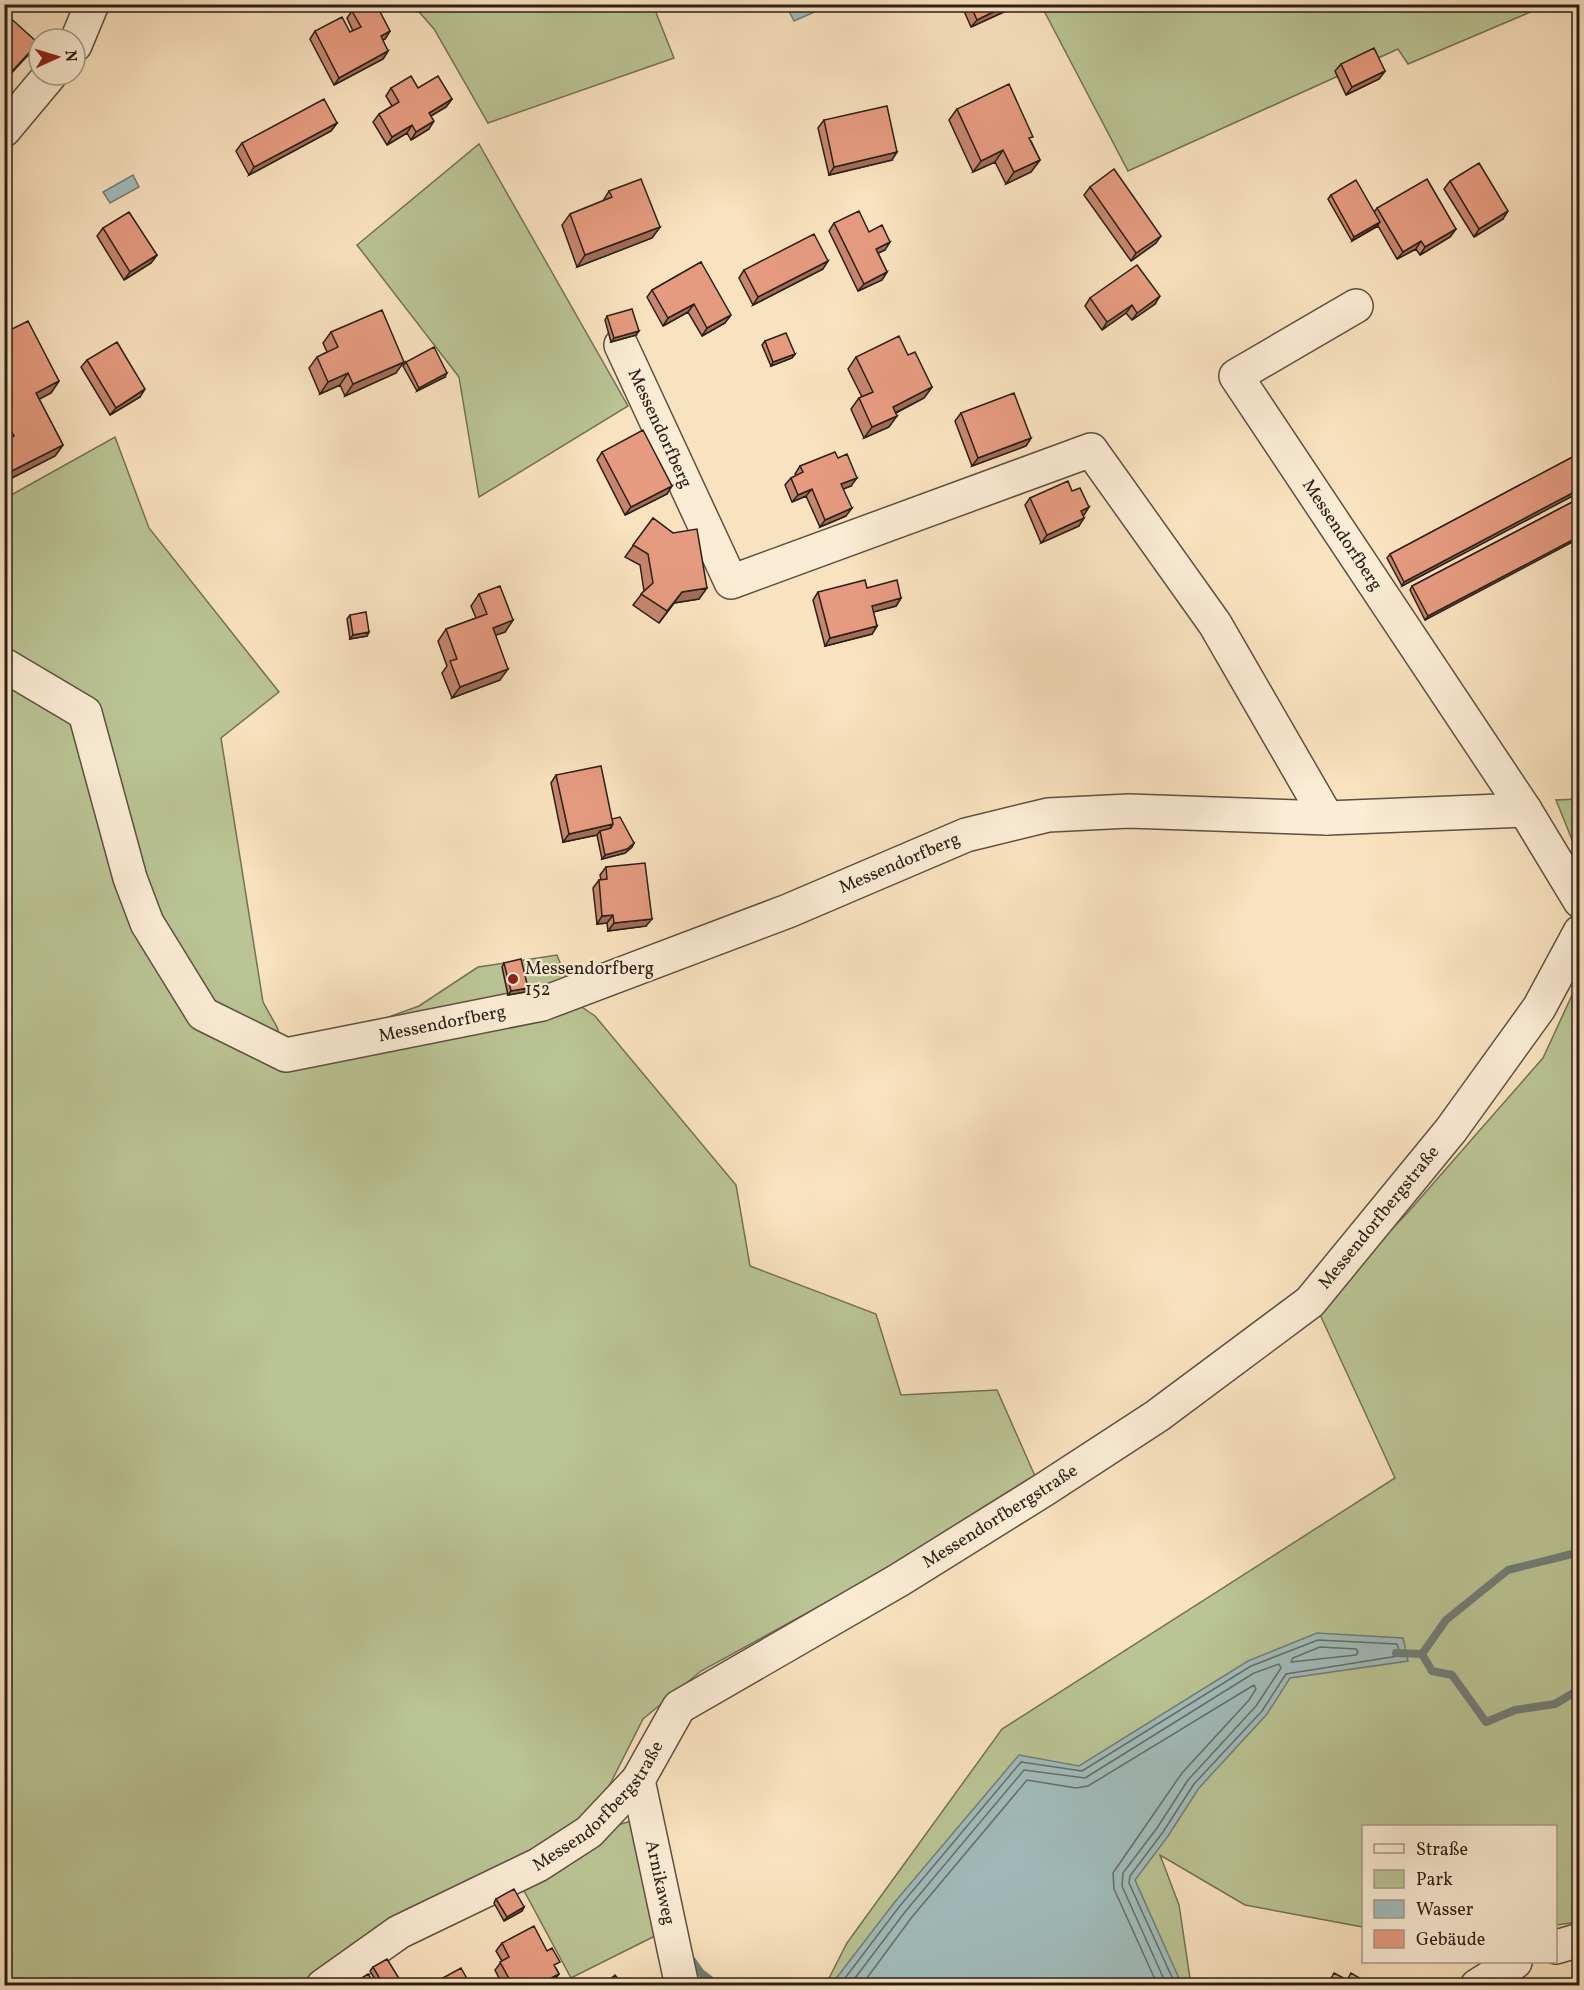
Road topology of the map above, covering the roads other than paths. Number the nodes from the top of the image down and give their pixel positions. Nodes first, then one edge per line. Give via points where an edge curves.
1 (92, 4) edge
2 (82, 27) edge
3 (40, 87) edge
4 (4, 130) edge
5 (1356, 306) dead end
6 (621, 345) edge
7 (4, 665) edge
8 (1525, 810) junction
9 (1327, 818) junction
10 (1580, 901) edge
11 (1580, 932) edge
12 (638, 1780) junction
13 (1580, 1940) edge
14 (1557, 1947) edge
15 (1513, 1963) edge
16 (323, 1986) edge
17 (682, 1986) edge
18 (1477, 1986) edge

1 - 2 street
3 - 4 street
5 - 8 street, Messendorfberg via 1236,376
6 - 9 street, Messendorfberg via 731,582 1091,450 1215,624
7 - 9 street, Messendorfberg via 85,713 130,878 147,923 203,1014 286,1054 542,1004 788,911 966,836 1048,815 1129,811
8 - 9 street, Messendorfberg
8 - 10 street, Messendorfberg
11 - 12 street, Messendorfbergstraße via 1539,1008 1451,1130 1310,1302 1157,1416 1045,1489 899,1580 679,1707
12 - 16 street, Messendorfbergstraße via 589,1832 538,1865 399,1932
12 - 17 street, Arnikaweg
13 - 14 street
15 - 18 street

